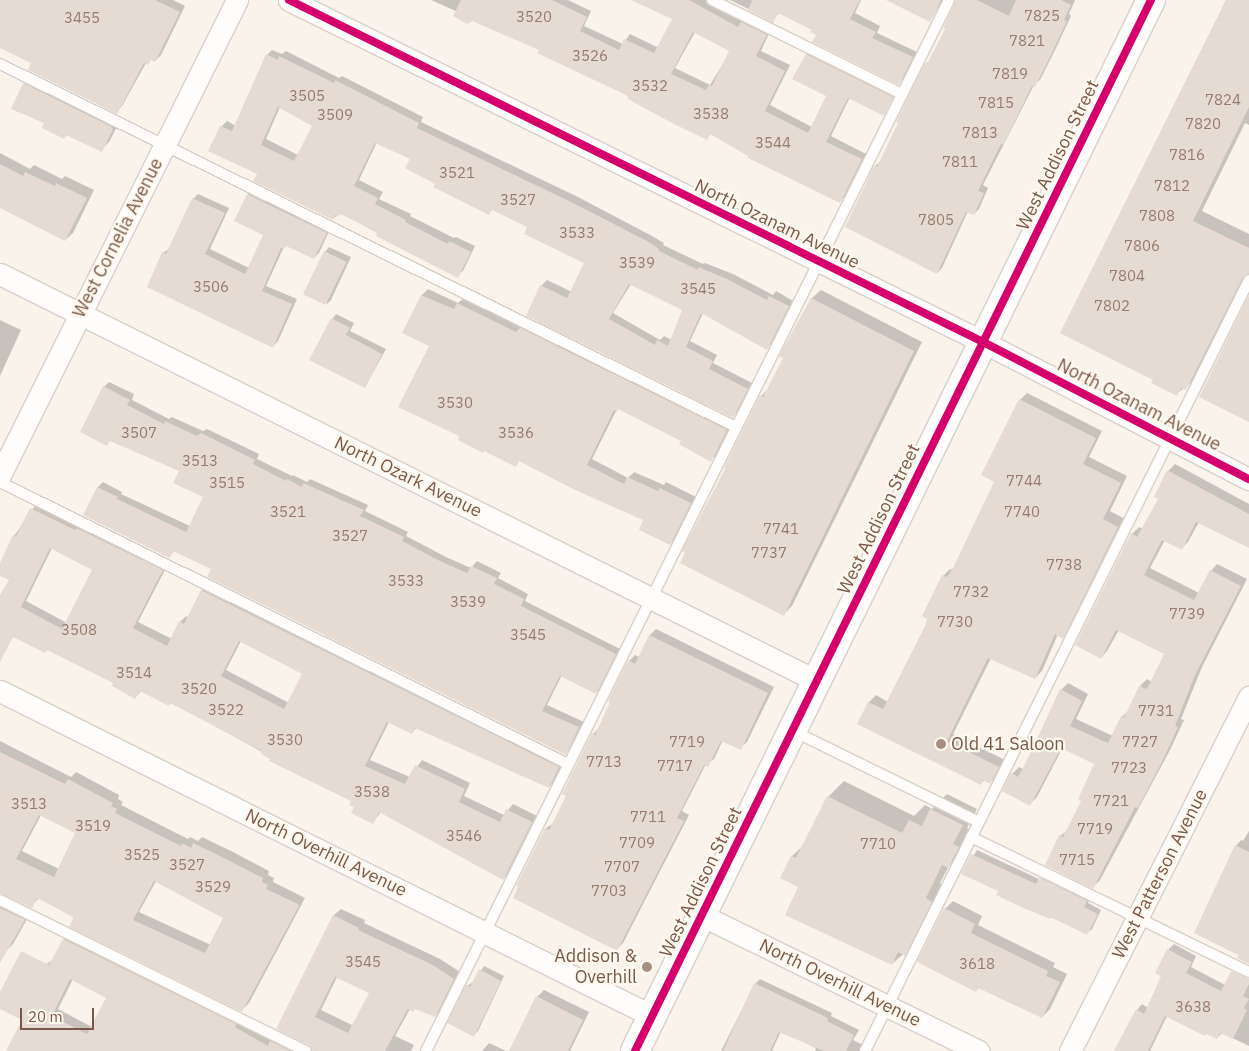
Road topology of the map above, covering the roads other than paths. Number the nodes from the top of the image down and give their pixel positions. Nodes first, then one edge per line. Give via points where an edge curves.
1 (237, 0) edge
2 (289, 0) edge
3 (712, 0) edge
4 (949, 0) edge
5 (1146, 2) edge
6 (0, 64) edge
7 (902, 94) junction
8 (164, 145) junction
9 (819, 262) junction
10 (0, 274) edge
11 (1249, 280) edge
12 (80, 314) junction
13 (983, 342) junction
14 (736, 428) junction
15 (1170, 438) junction
16 (0, 475) edge
17 (1249, 479) edge
18 (0, 482) edge
19 (651, 598) junction
20 (817, 681) junction
21 (0, 691) edge
22 (1249, 698) edge
23 (792, 731) junction
24 (568, 764) junction
25 (979, 822) junction
26 (971, 837) junction
27 (0, 900) edge
28 (701, 915) junction
29 (1138, 918) junction
30 (485, 932) junction
31 (1249, 972) edge
32 (887, 1006) junction
33 (652, 1016) junction
34 (306, 1051) edge
35 (426, 1051) edge
36 (635, 1051) edge
37 (865, 1051) edge
38 (978, 1051) edge
39 (1070, 1051) edge

1 - 8 street, West Cornelia Avenue
2 - 9 street, North Ozanam Avenue
3 - 7 lane
4 - 7 lane
5 - 13 street, West Addison Street
6 - 8 lane
7 - 9 lane
8 - 12 street, West Cornelia Avenue
8 - 14 lane
9 - 13 street, North Ozanam Avenue
9 - 14 lane
10 - 12 street, North Ozark Avenue
11 - 15 lane
12 - 16 street, West Cornelia Avenue
12 - 19 street, North Ozark Avenue
13 - 15 street, North Ozanam Avenue
13 - 20 street, West Addison Street
14 - 19 lane
15 - 17 street, North Ozanam Avenue
15 - 25 lane
18 - 24 lane
19 - 20 street, North Ozark Avenue
19 - 24 lane
20 - 23 street, West Addison Street
21 - 30 street, North Overhill Avenue
22 - 29 street, West Patterson Avenue
23 - 25 lane
23 - 28 street, West Addison Street
24 - 30 lane
25 - 26 lane
26 - 29 lane
26 - 32 lane
27 - 34 lane
28 - 32 street, North Overhill Avenue
28 - 33 street, West Addison Street
29 - 31 lane
29 - 39 street, West Patterson Avenue
30 - 33 street, North Overhill Avenue
30 - 35 lane
32 - 37 lane
32 - 38 street, North Overhill Avenue
33 - 36 street, West Addison Street

